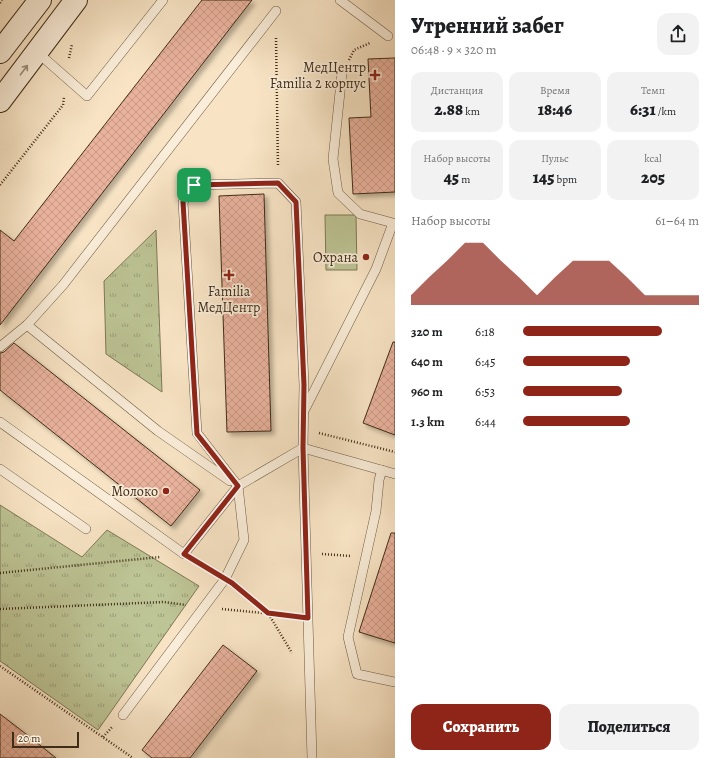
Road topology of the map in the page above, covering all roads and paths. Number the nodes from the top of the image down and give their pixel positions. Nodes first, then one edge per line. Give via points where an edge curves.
1 (2, 0) edge
2 (40, 0) edge
3 (76, 0) edge
4 (163, 0) edge
5 (340, 0) edge
6 (0, 3) edge
7 (276, 12) joint
8 (388, 36) joint
9 (73, 42) dead end
10 (0, 52) edge
11 (38, 52) junction
12 (342, 73) joint
13 (65, 76) junction
14 (0, 101) edge
15 (278, 183) junction
16 (0, 185) edge
17 (394, 222) edge
18 (27, 326) junction
19 (0, 347) edge
20 (304, 410) junction
21 (0, 422) edge
22 (303, 429) junction
23 (303, 448) junction
24 (395, 452) edge
25 (0, 469) edge
26 (382, 470) junction
27 (395, 474) edge
28 (238, 486) junction
29 (86, 528) dead end
30 (184, 554) junction
31 (328, 555) dead end
32 (366, 557) junction
33 (0, 573) edge
34 (225, 579) junction
35 (206, 607) junction
36 (0, 609) edge
37 (268, 613) junction
38 (308, 618) junction
39 (0, 666) edge
40 (310, 681) junction
41 (395, 682) edge
42 (123, 715) dead end
43 (133, 758) edge
44 (312, 758) edge

1 - 6 path
2 - 10 main road
3 - 11 main road
4 - 13 lane via 87,96
5 - 8 lane
7 - 15 path
7 - 18 lane via 63,285
8 - 12 path via 354,50
9 - 13 path
11 - 13 lane
14 -> 11 main road
12 - 17 lane via 333,159 338,193 360,214
13 - 16 path via 63,105
15 - 20 lane via 296,202
15 - 28 lane via 194,185 183,202 197,434
17 - 20 lane via 376,269
18 - 19 lane
18 - 28 lane via 158,430
20 - 22 lane
21 - 30 lane
22 - 23 lane
22 - 24 path
23 - 26 lane
23 - 28 lane
23 - 38 lane
25 - 29 lane
26 - 27 lane
26 - 32 lane
28 - 30 lane
28 - 34 lane via 244,540
30 - 33 path
30 - 34 path
31 - 32 path
32 - 41 lane via 348,637 357,674
34 - 35 lane
34 - 37 path
35 - 36 path via 164,602
35 - 37 path
35 - 42 lane
37 - 38 path
37 - 40 path
38 - 40 lane
39 - 43 path
40 - 44 lane

